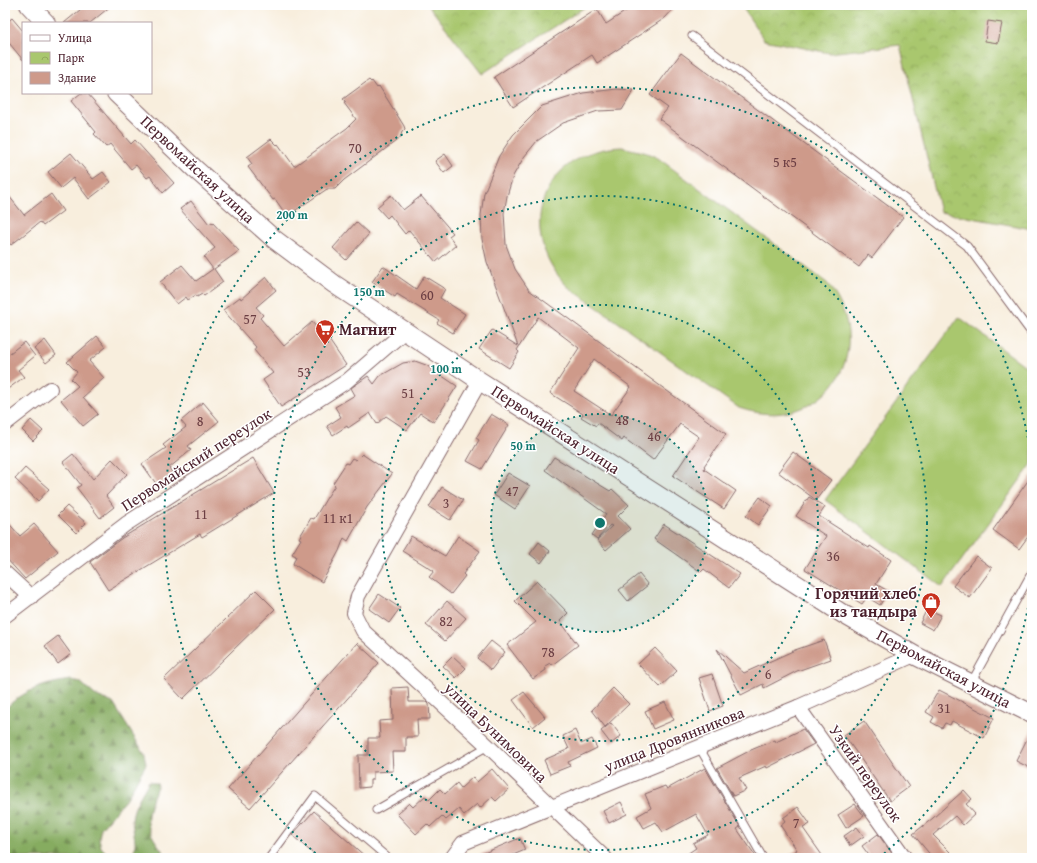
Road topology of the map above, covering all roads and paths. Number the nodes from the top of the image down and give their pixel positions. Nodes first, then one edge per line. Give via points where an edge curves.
1 (29, 5) edge
2 (45, 22) edge
3 (692, 36) dead end
4 (117, 94) edge
5 (405, 331) junction
6 (1032, 334) edge
7 (480, 381) junction
8 (50, 389) dead end
9 (5, 424) edge
10 (1032, 572) edge
11 (5, 573) edge
12 (31, 597) junction
13 (5, 616) edge
14 (914, 655) junction
15 (971, 684) junction
16 (798, 707) junction
17 (1032, 714) edge
18 (488, 746) junction
19 (700, 747) junction
20 (550, 807) junction
21 (376, 810) dead end
22 (762, 856) dead end
23 (269, 858) edge
24 (388, 858) edge
25 (452, 858) edge
26 (605, 858) edge
27 (905, 858) edge

1 - 2 street
3 - 6 lane via 967,246
4 - 5 street, Первомайская улица via 274,239 334,284
5 - 7 street, Первомайская улица
5 - 12 street, Первомайский переулок via 347,381 126,524
7 - 14 street, Первомайская улица via 843,614
7 - 18 street, улица Бунимовича via 358,596 354,613 363,631
8 - 9 street
10 - 15 lane
11 - 12 street
12 - 13 street, Первомайский переулок
14 - 15 street, Первомайская улица
14 - 16 street, улица Дровянникова
15 - 17 street, Первомайская улица
16 - 19 street, улица Дровянникова
16 - 27 street, Узкий переулок
18 - 20 street, улица Бунимовича
18 - 21 lane
19 - 20 street, улица Дровянникова
19 - 22 lane
20 - 25 street, улица Дровянникова via 463,843
20 - 26 street, улица Бунимовича
23 - 24 lane via 314,796

